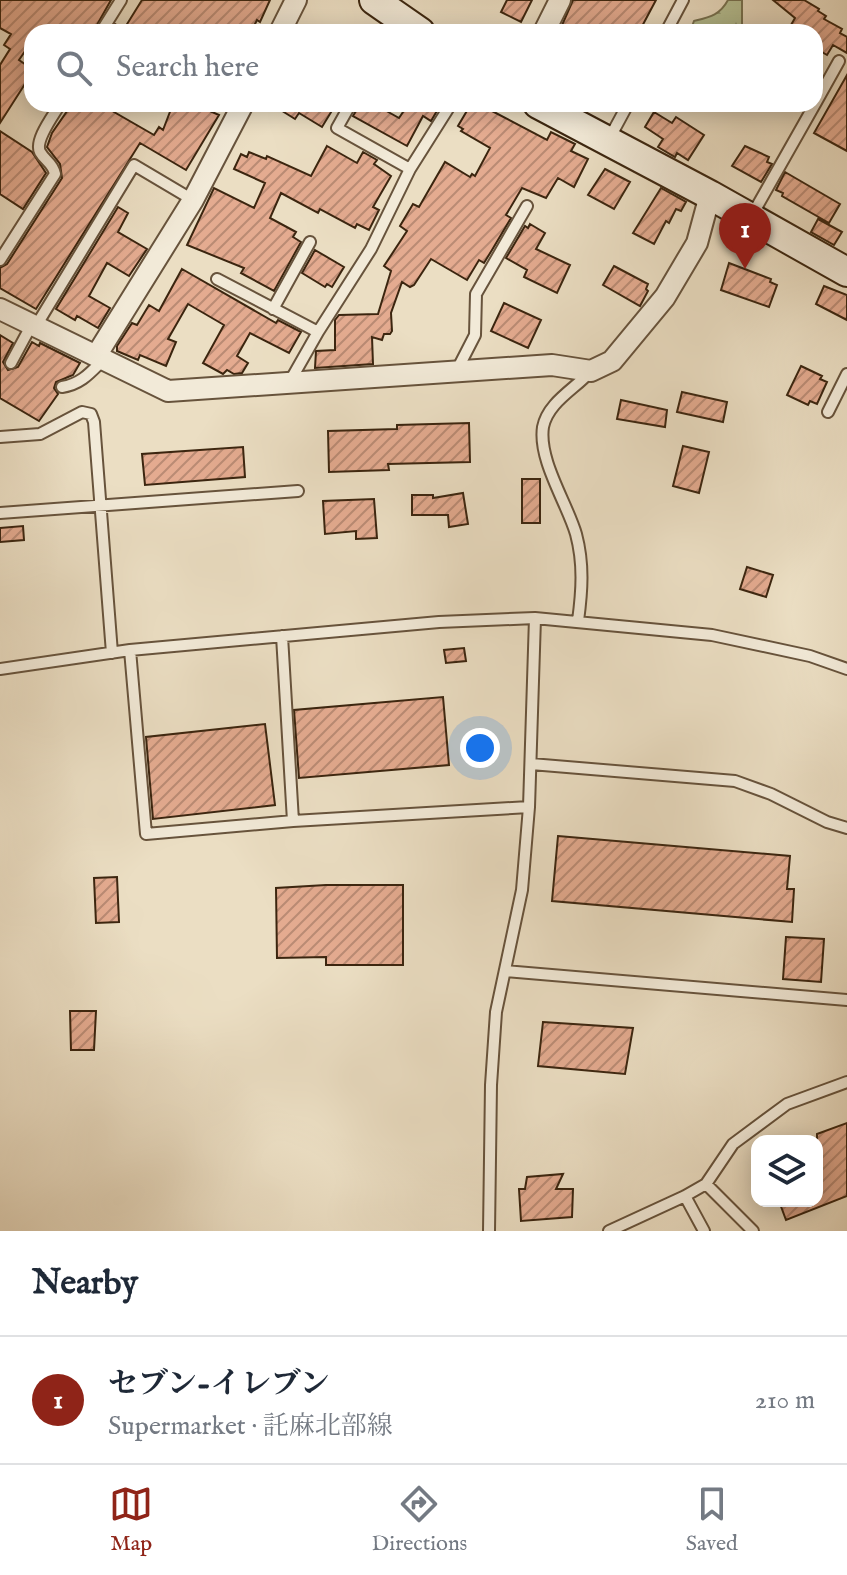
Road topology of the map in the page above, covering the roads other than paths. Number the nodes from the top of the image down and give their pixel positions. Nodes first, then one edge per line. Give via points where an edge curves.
1 (121, 0) edge
2 (296, 0) edge
3 (374, 0) edge
4 (560, 0) edge
5 (683, 0) edge
6 (106, 24) edge
7 (284, 24) edge
8 (408, 24) edge
9 (548, 24) edge
10 (670, 24) edge
11 (839, 61) dead end
12 (823, 90) edge
13 (56, 112) edge
14 (239, 112) edge
15 (346, 112) edge
16 (446, 112) edge
17 (553, 112) edge
18 (624, 112) edge
19 (811, 112) edge
20 (608, 142) junction
21 (410, 169) junction
22 (710, 195) junction
23 (193, 200) junction
24 (527, 206) dead end
25 (751, 218) junction
26 (310, 242) dead end
27 (0, 260) edge
28 (847, 272) edge
29 (217, 279) dead end
30 (0, 309) edge
31 (273, 309) junction
32 (34, 325) junction
33 (318, 332) junction
34 (100, 358) junction
35 (11, 363) dead end
36 (591, 371) junction
37 (456, 372) junction
38 (847, 374) edge
39 (289, 383) junction
40 (62, 387) dead end
41 (828, 412) dead end
42 (0, 437) edge
43 (298, 491) dead end
44 (101, 504) junction
45 (0, 513) edge
46 (535, 618) junction
47 (578, 621) junction
48 (282, 636) junction
49 (130, 650) junction
50 (112, 653) junction
51 (0, 669) edge
52 (847, 669) edge
53 (531, 764) junction
54 (529, 807) junction
55 (293, 821) junction
56 (847, 828) edge
57 (505, 971) junction
58 (847, 1000) edge
59 (847, 1082) edge
60 (706, 1184) junction
61 (685, 1196) junction
62 (489, 1231) edge
63 (609, 1231) edge
64 (704, 1231) edge
65 (753, 1231) edge

1 - 6 lane
2 - 7 street
3 - 8 main road
4 - 9 street
5 - 10 lane
11 - 12 lane
13 - 27 lane via 39,143 55,174
14 - 23 street
15 - 21 lane via 337,128
16 - 21 lane
17 - 20 main road
18 - 20 lane
19 - 25 lane
20 - 22 main road
21 - 33 lane via 371,249
22 - 25 main road
22 - 36 street via 697,243 665,297 612,361
23 - 32 lane via 134,165
23 - 34 street
24 - 37 lane via 476,294 475,335
25 - 28 main road
26 - 31 lane
29 - 31 lane
30 - 32 street
31 - 33 lane
32 - 34 street
32 - 35 lane
33 - 39 lane
34 - 39 street via 168,391
34 - 40 lane via 86,378
36 - 37 street via 552,365
36 - 47 lane via 557,401 543,426 544,450 576,534 584,573
37 - 39 street
38 - 41 lane
42 - 44 lane via 40,434 82,412 91,414
43 - 44 lane
44 - 45 lane
44 - 50 lane
46 - 47 lane
46 - 48 lane
46 - 53 lane
47 - 52 lane via 712,635
48 - 49 lane
48 - 55 lane
49 - 50 lane
49 - 55 lane via 146,834
50 - 51 lane
53 - 54 lane
53 - 56 lane via 735,781
54 - 55 lane
54 - 57 lane via 522,890
57 - 58 lane
57 - 62 lane via 491,1085
59 - 60 lane via 787,1104 733,1144
60 - 61 lane
60 - 65 lane
61 - 63 lane
61 - 64 lane

